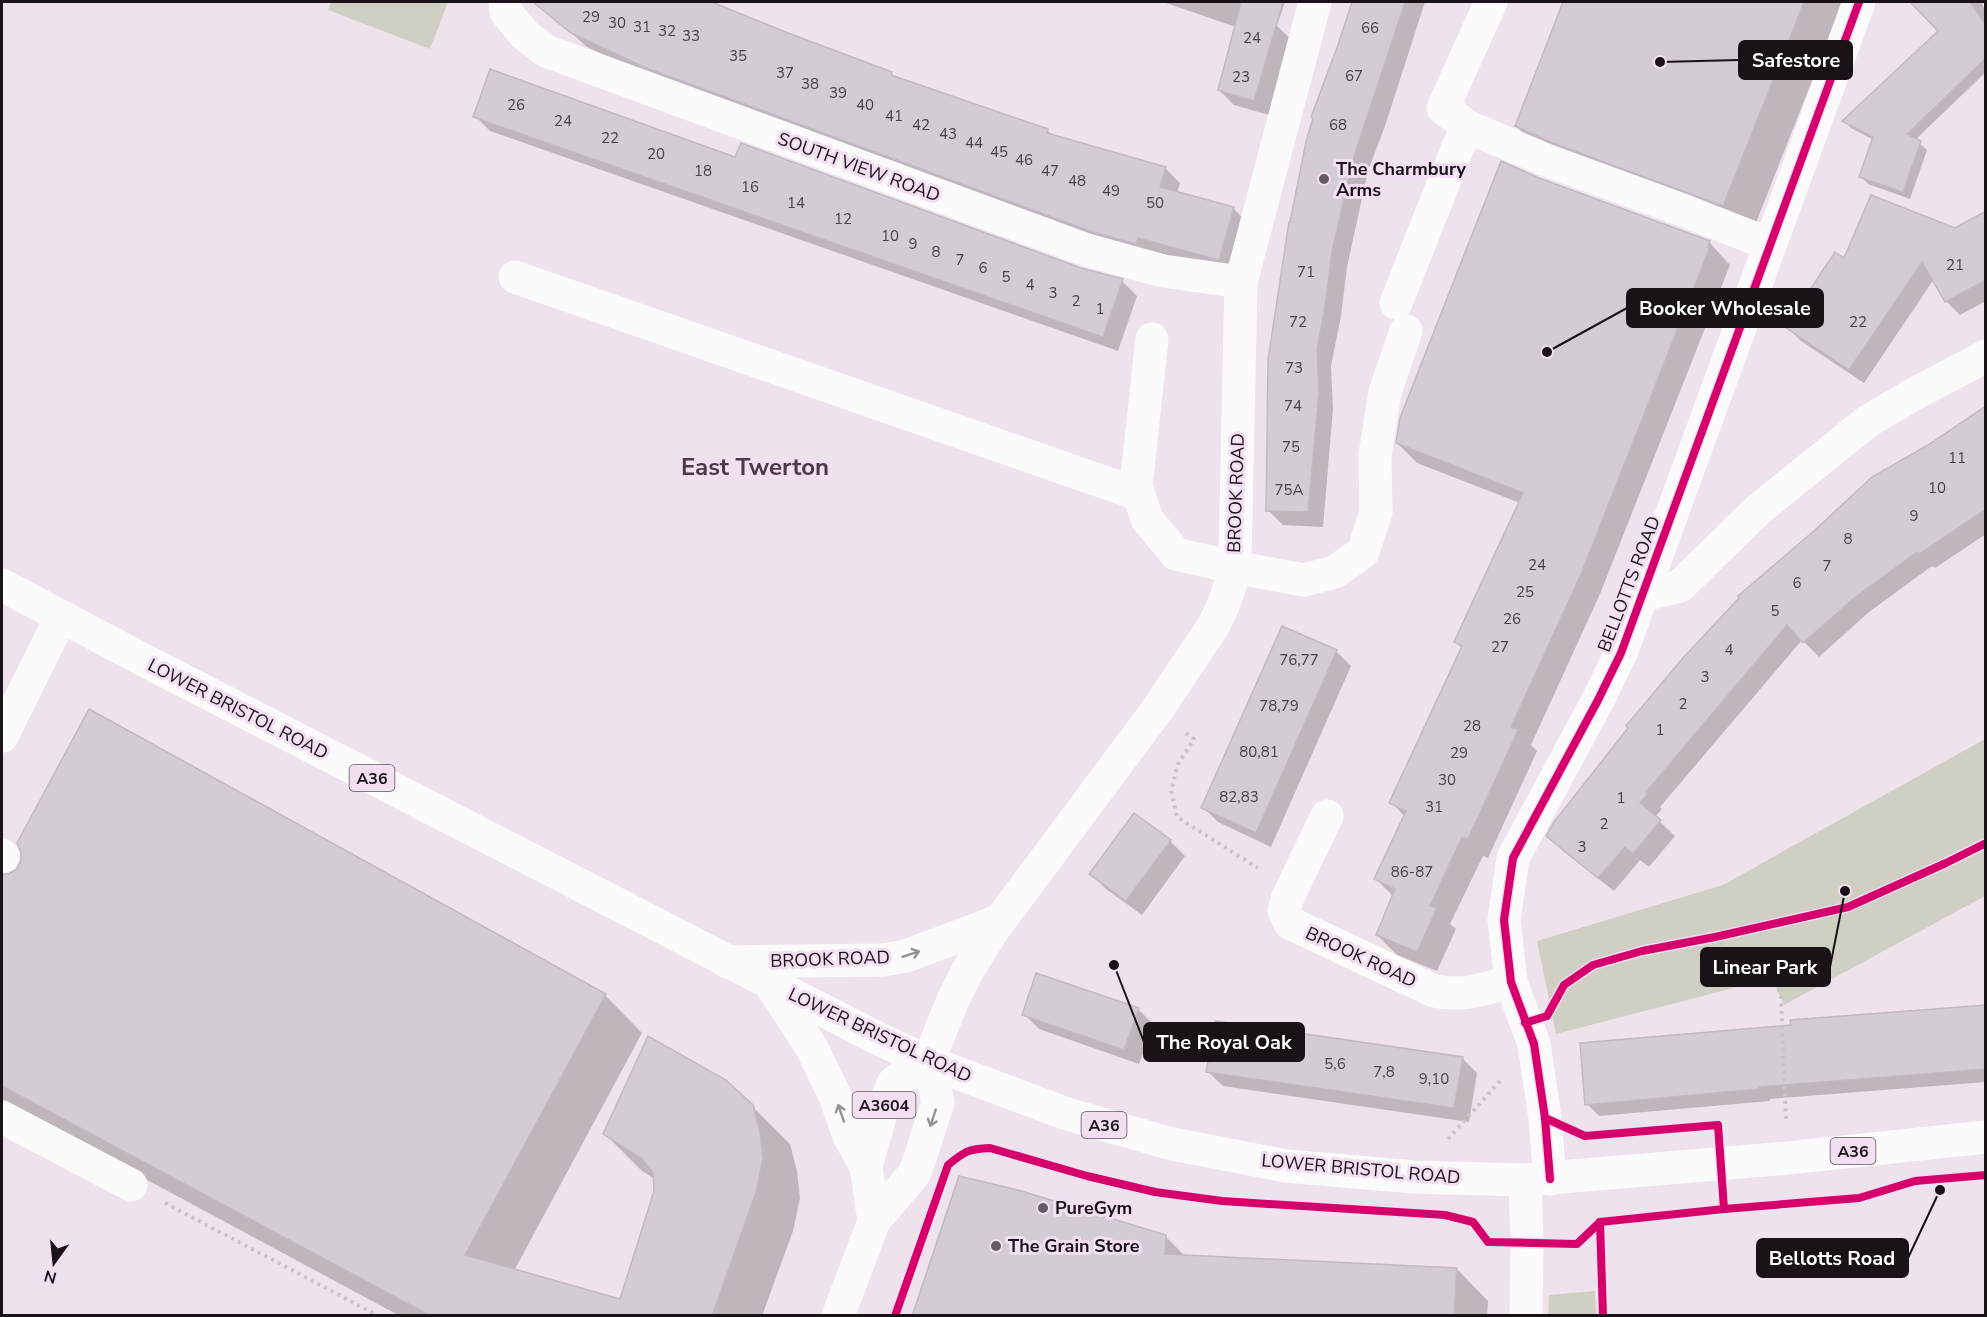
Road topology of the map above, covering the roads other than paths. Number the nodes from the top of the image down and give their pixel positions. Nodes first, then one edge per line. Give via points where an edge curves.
1 (505, 2) edge
2 (1315, 2) edge
3 (1491, 2) edge
4 (1859, 2) edge
5 (1468, 127) junction
6 (1769, 244) junction
7 (515, 277) dead end
8 (1241, 282) junction
9 (1152, 339) dead end
10 (1986, 356) edge
11 (1138, 494) junction
12 (1233, 567) junction
13 (2, 585) edge
14 (1643, 595) junction
15 (61, 616) junction
16 (2, 736) edge
17 (1327, 816) dead end
18 (999, 921) junction
19 (727, 962) junction
20 (1511, 982) junction
21 (771, 985) junction
22 (928, 1062) junction
23 (2, 1117) edge
24 (1986, 1137) edge
25 (866, 1166) junction
26 (1538, 1179) junction
27 (131, 1185) road end
28 (874, 1221) junction
29 (838, 1316) edge
30 (1526, 1316) edge

1 - 8 main road, SOUTH VIEW ROAD via 506,12 525,35 546,51 1087,250 1163,271
2 - 8 main road, BROOK ROAD
3 - 5 main road via 1443,108
4 - 6 main road, BELLOTTS ROAD
5 - 6 main road
5 - 12 main road via 1457,149 1401,317 1375,455 1376,512 1363,552 1335,572 1304,580
6 - 14 main road, BELLOTTS ROAD
7 - 11 main road
8 - 12 main road, BROOK ROAD
9 - 11 main road
10 - 14 main road, BELLOTTS ROAD via 1868,421 1759,508 1680,586
11 - 12 main road via 1147,519 1176,554
12 - 18 main road, BROOK ROAD via 1224,606 1214,625 1157,710
13 - 15 main road, LOWER BRISTOL ROAD / A36
14 - 20 main road, BELLOTTS ROAD via 1598,700 1513,858 1504,920
15 - 16 main road
15 - 19 main road, LOWER BRISTOL ROAD / A36
17 - 20 main road, BROOK ROAD via 1292,887 1284,911 1290,923 1434,991 1474,992
19 -> 18 main road, BROOK ROAD via 883,960 906,956
18 - 22 main road, BROOK ROAD via 968,970
19 - 21 main road, LOWER BRISTOL ROAD / A36
20 - 26 main road, BELLOTTS ROAD via 1534,1044 1545,1118
21 - 22 main road, LOWER BRISTOL ROAD / A36
25 -> 21 main road via 812,1048
22 - 25 main road, A3604 via 894,1082
22 - 26 main road, LOWER BRISTOL ROAD / A36 via 1067,1114 1172,1144 1286,1166 1414,1177
22 -> 28 main road, A3604 via 938,1101 920,1158 914,1174
23 - 27 main road
24 - 26 main road, LOWER BRISTOL ROAD / A36
25 - 28 main road, A3604
26 - 30 main road, BELLOTTS ROAD via 1527,1243
28 - 29 main road, A3604

